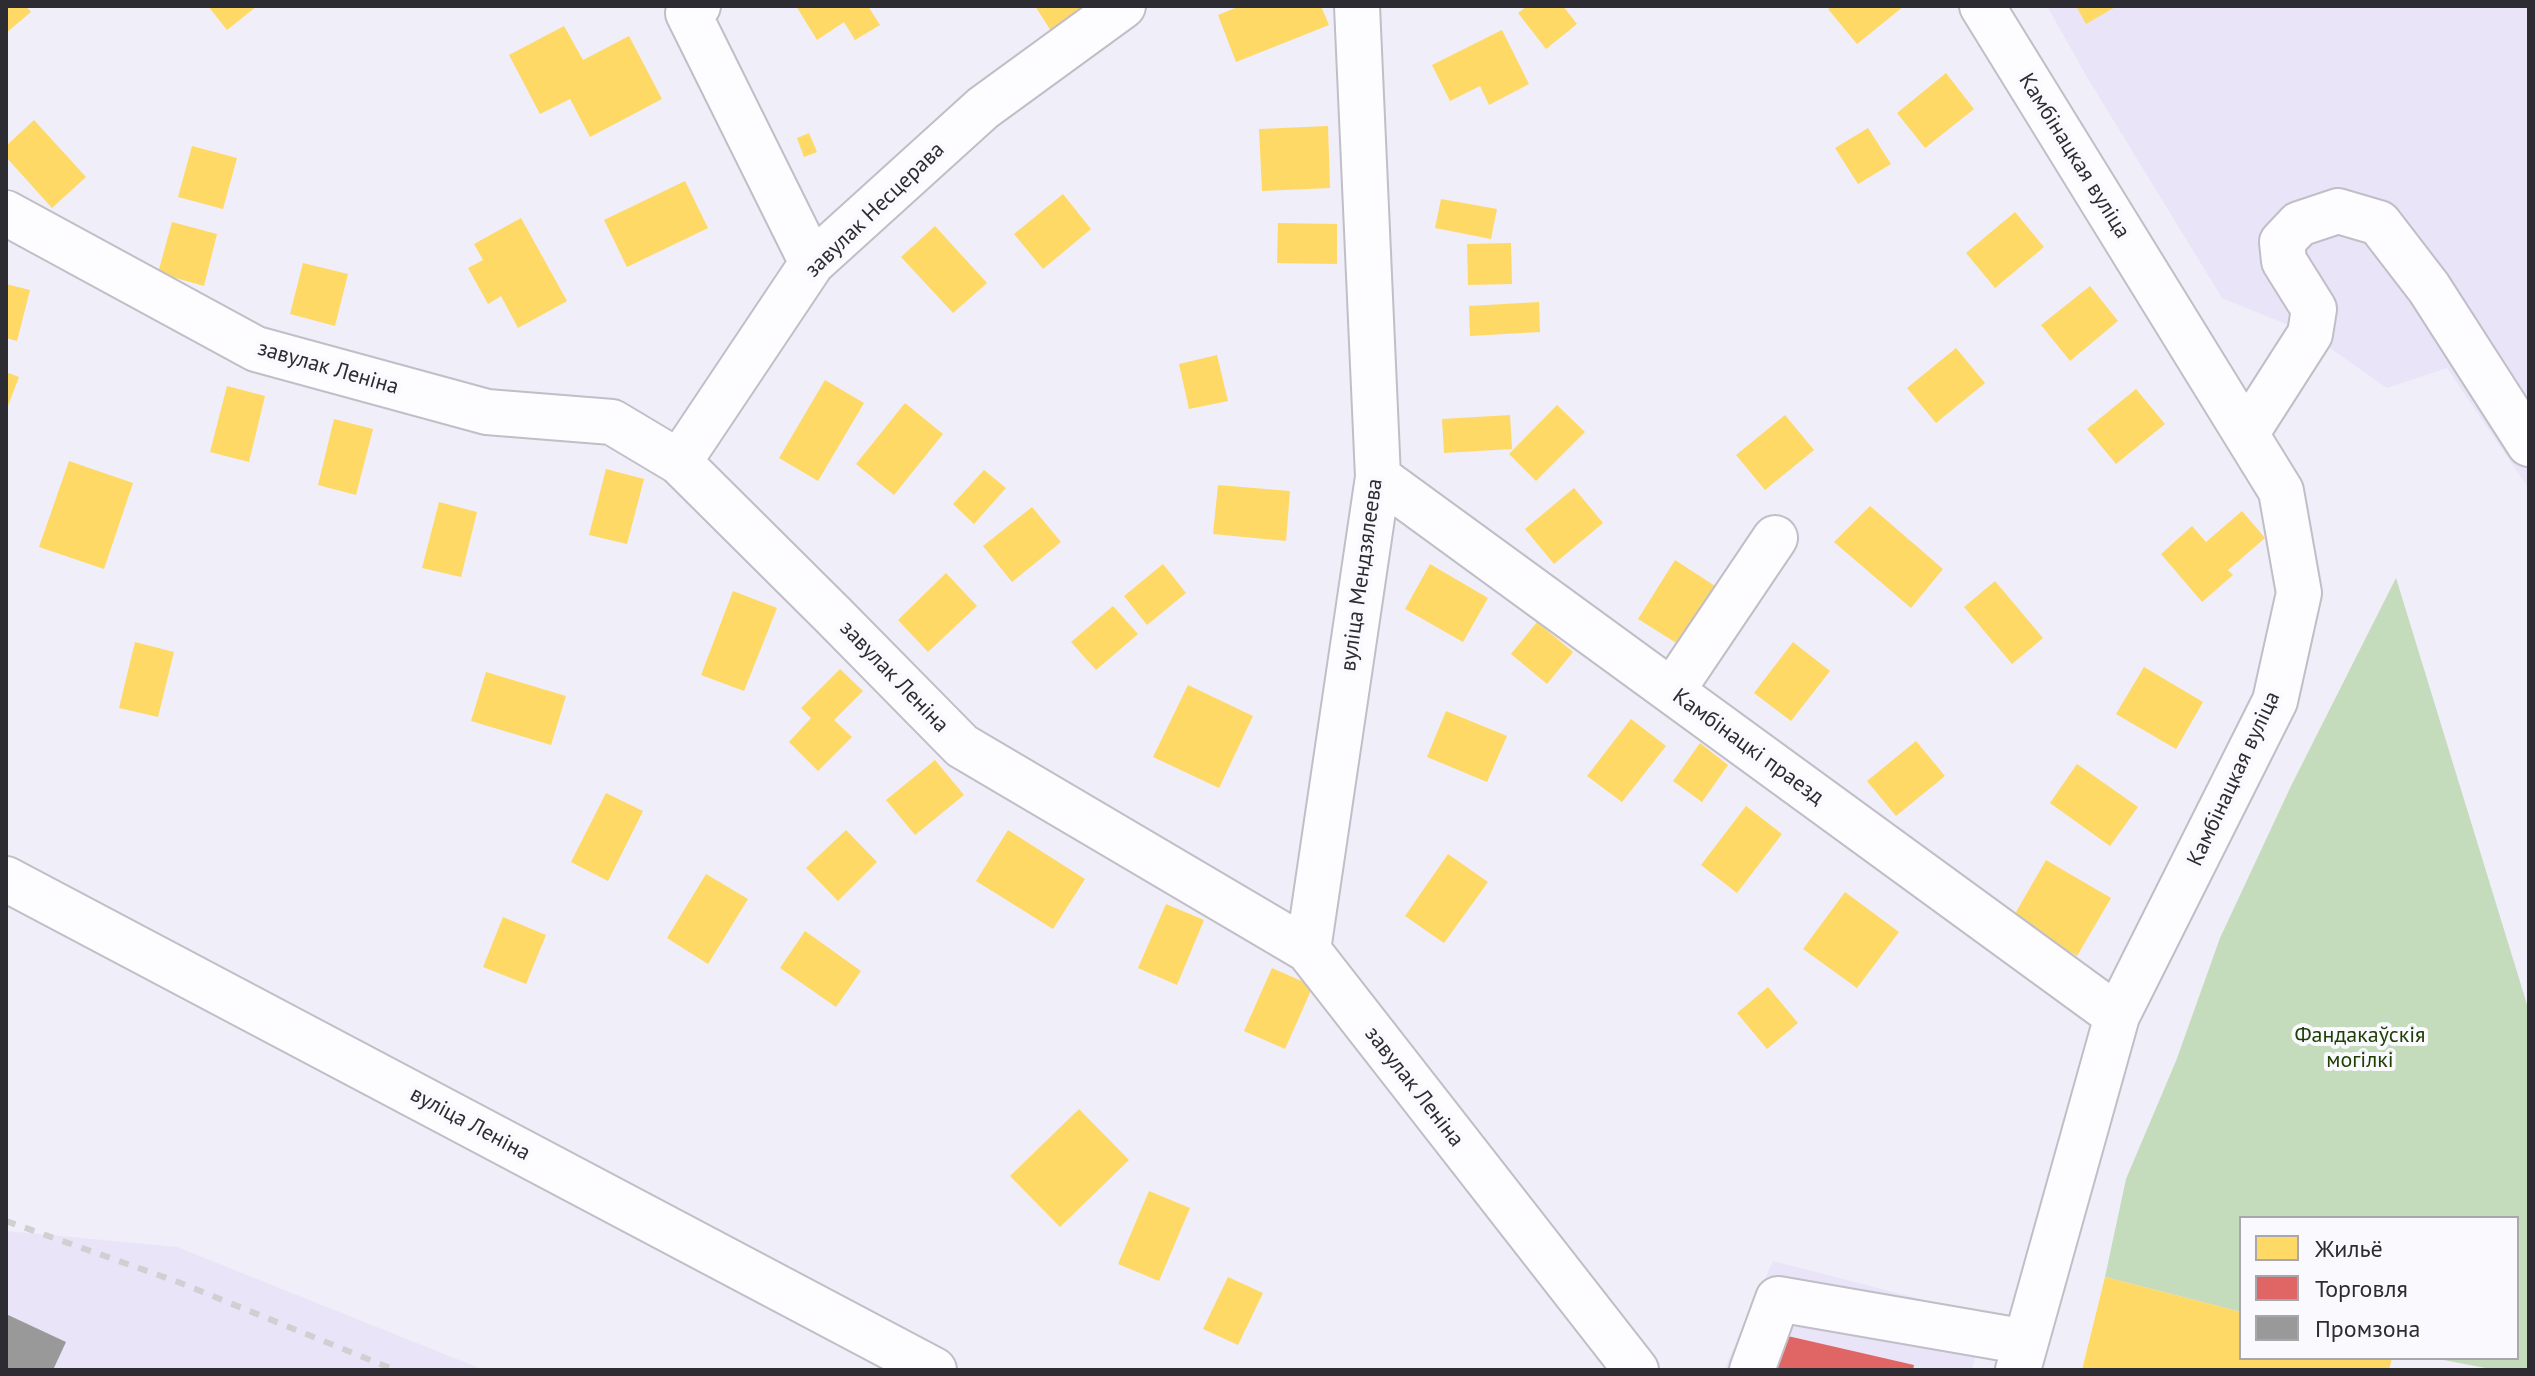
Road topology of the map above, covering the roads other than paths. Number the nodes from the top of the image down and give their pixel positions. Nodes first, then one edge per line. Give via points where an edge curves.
1 (698, 6) edge
2 (1123, 6) edge
3 (1357, 6) edge
4 (1982, 6) edge
5 (6, 213) edge
6 (812, 263) junction
7 (2246, 434) junction
8 (2529, 444) edge
9 (679, 462) junction
10 (1378, 477) junction
11 (1775, 538) dead end
12 (1672, 691) junction
13 (6, 879) edge
14 (1308, 950) junction
15 (2117, 1016) junction
16 (2022, 1356) edge
17 (934, 1370) edge
18 (1636, 1370) edge
19 (1752, 1370) edge

1 - 6 street via 688,13
2 - 6 street, завулак Несцерава via 983,108
3 - 10 street, вуліца Мендзялеева
4 - 7 street, Камбінацкая вуліца
5 - 9 street, завулак Леніна via 256,349 487,412 612,422
6 - 9 street, завулак Несцерава
7 - 8 street via 2310,334 2314,309 2284,261 2282,242 2299,224 2338,211 2379,223 2429,288
7 - 15 street, Камбінацкая вуліца via 2281,491 2299,593 2275,701
9 - 14 street, завулак Леніна via 962,746
10 - 12 street, Камбінацкі праезд
10 - 14 street, вуліца Мендзялеева
11 - 12 street
12 - 15 street, Камбінацкі праезд
13 - 17 street, вуліца Леніна
14 - 18 street, завулак Леніна
15 - 16 street, Камбінацкая вуліца
16 - 19 street via 1778,1299

